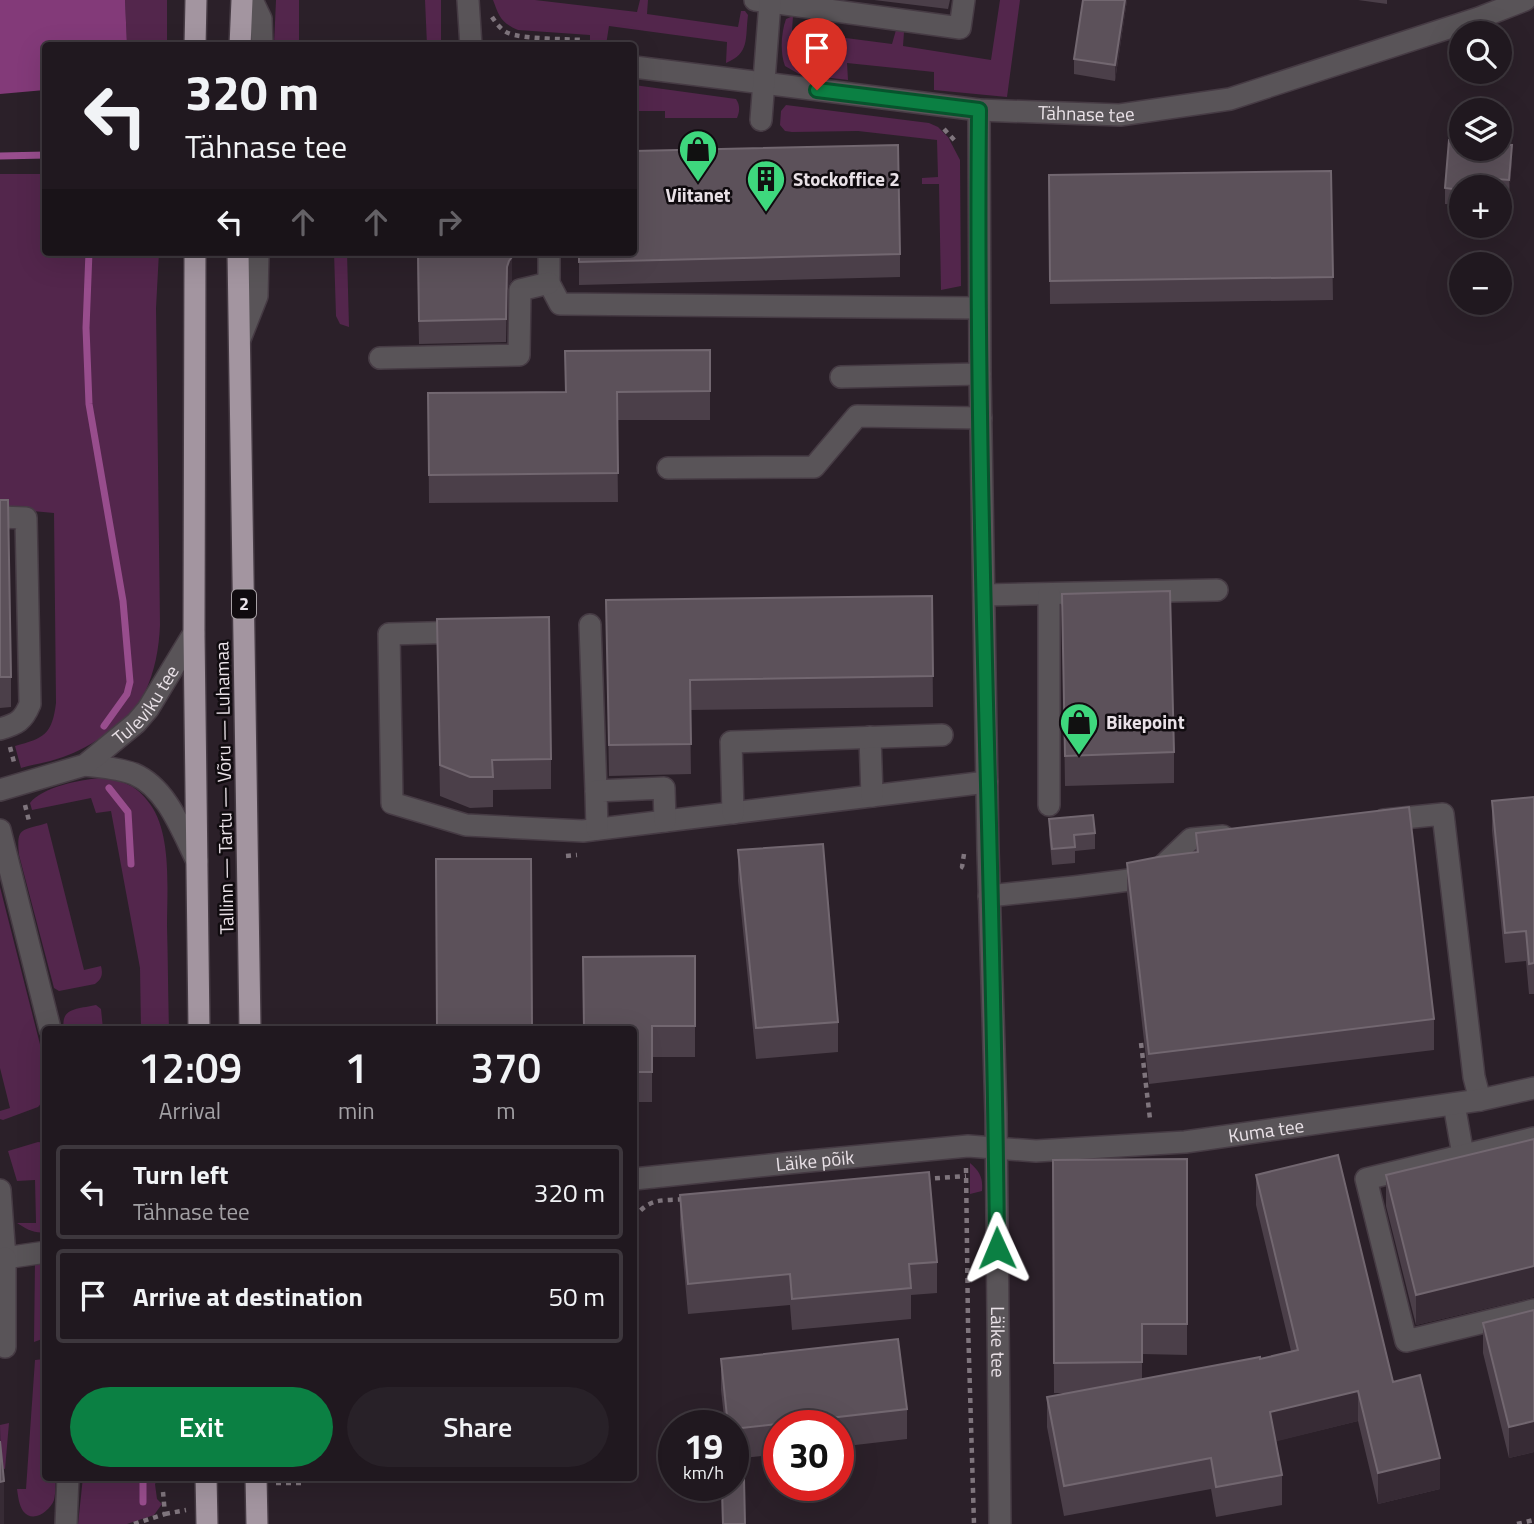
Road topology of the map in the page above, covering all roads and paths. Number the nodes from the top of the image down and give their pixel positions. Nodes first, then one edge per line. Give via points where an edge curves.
1 (195, 0) edge
2 (242, 0) edge
3 (252, 0) edge
4 (468, 0) edge
5 (964, 0) edge
6 (1525, 0) edge
7 (762, 1) edge
8 (1478, 9) edge
9 (489, 13) dead end
10 (195, 42) edge
11 (240, 42) edge
12 (262, 42) edge
13 (471, 42) edge
14 (583, 42) edge
15 (637, 66) edge
16 (764, 84) junction
17 (979, 110) junction
18 (761, 120) dead end
19 (937, 123) dead end
20 (961, 152) dead end
21 (195, 256) edge
22 (239, 256) edge
23 (258, 256) edge
24 (549, 256) edge
25 (549, 283) junction
26 (979, 308) junction
27 (240, 339) junction
28 (380, 358) dead end
29 (980, 374) junction
30 (841, 377) dead end
31 (981, 418) junction
32 (667, 468) dead end
33 (0, 517) edge
34 (1217, 590) dead end
35 (1049, 594) junction
36 (984, 595) junction
37 (590, 625) dead end
38 (486, 631) edge
39 (194, 633) junction
40 (0, 729) edge
41 (942, 735) dead end
42 (870, 737) junction
43 (85, 765) junction
44 (987, 782) junction
45 (0, 790) edge
46 (596, 791) junction
47 (872, 796) junction
48 (1049, 805) dead end
49 (733, 813) junction
50 (665, 821) junction
51 (1363, 822) edge
52 (597, 829) junction
53 (0, 830) edge
54 (1244, 834) edge
55 (964, 853) dead end
56 (197, 861) junction
57 (972, 874) dead end
58 (989, 895) junction
59 (49, 1026) edge
60 (199, 1026) edge
61 (250, 1026) edge
62 (1141, 1043) dead end
63 (1534, 1088) edge
64 (1480, 1100) junction
65 (1454, 1104) junction
66 (1150, 1119) dead end
67 (1534, 1138) edge
68 (968, 1146) junction
69 (996, 1149) junction
70 (1463, 1155) junction
71 (966, 1176) junction
72 (637, 1179) edge
73 (925, 1179) edge
74 (0, 1190) edge
75 (693, 1198) edge
76 (637, 1214) edge
77 (42, 1253) edge
78 (5, 1258) junction
79 (1534, 1310) edge
80 (5, 1347) dead end
81 (68, 1481) edge
82 (206, 1481) edge
83 (256, 1481) edge
84 (1000, 1482) junction
85 (163, 1492) dead end
86 (1534, 1520) edge
87 (66, 1524) edge
88 (134, 1524) edge
89 (207, 1524) edge
90 (257, 1524) edge
91 (974, 1524) edge
92 (1000, 1524) edge
93 (1013, 1524) edge
94 (1517, 1524) edge

1 - 10 highway
2 - 11 highway
3 - 12 street via 261,19
4 - 13 street
5 - 7 street via 960,28
6 - 8 street, Tähnase tee
7 - 16 street
8 - 17 street, Tähnase tee via 1230,99 1120,115
9 - 14 path via 508,33
15 - 16 street, Tähnase tee
16 - 17 street, Tähnase tee
16 - 18 street
17 - 26 street, Läike tee
19 - 20 path
21 - 39 highway, Tallinn — Tartu — Võru — Luhamaa
22 - 27 highway, Tallinn — Tartu — Võru — Luhamaa / 2
23 - 27 street via 257,296
24 - 25 street
25 - 26 street via 561,304
25 - 28 street via 520,290 519,355
26 - 29 street, Läike tee
27 - 61 highway, Tallinn — Tartu — Võru — Luhamaa / 2
29 - 30 street
29 - 31 street, Läike tee
31 - 32 street via 857,416 814,467
31 - 36 street, Läike tee
33 - 40 street via 26,518 30,704 25,716
34 - 35 street
35 - 36 street
35 - 48 street
36 - 44 street, Läike tee
37 - 46 street
38 - 52 street via 389,634 392,803 466,825
39 - 43 street, Tuleviku tee via 142,716
39 - 56 highway, Tallinn — Tartu — Võru — Luhamaa
41 - 42 street
42 - 47 street
42 - 49 street via 731,742
43 - 45 street, Tuleviku tee
43 - 56 street, Tuleviku tee via 112,768 147,781 174,817
44 - 47 street
44 - 58 street, Läike tee
46 - 50 street via 664,788
46 - 52 street
47 - 49 street
49 - 50 street
50 - 52 street
51 - 64 street via 1443,814
53 - 59 street
54 - 58 street via 1191,839 1153,875
55 - 57 path via 962,867
56 - 60 highway, Tallinn — Tartu — Võru — Luhamaa
58 - 69 street, Läike tee
62 - 66 path
63 - 64 street, Kuma tee
64 - 65 street, Kuma tee
65 - 69 street, Kuma tee via 1185,1142
65 - 70 street
67 - 70 street
68 - 69 street, Läike põik
68 - 71 path
68 - 72 street, Läike põik
69 - 84 street, Läike tee
70 - 79 street via 1366,1179 1406,1341
71 - 73 path
71 - 91 path
74 - 78 street
75 - 76 path via 652,1202
77 - 78 street
78 - 80 street
81 - 87 street
82 - 89 highway
83 - 90 highway
84 - 92 street, Läike tee
84 - 93 street, Läike tee
85 - 88 path via 164,1514
86 - 94 path

